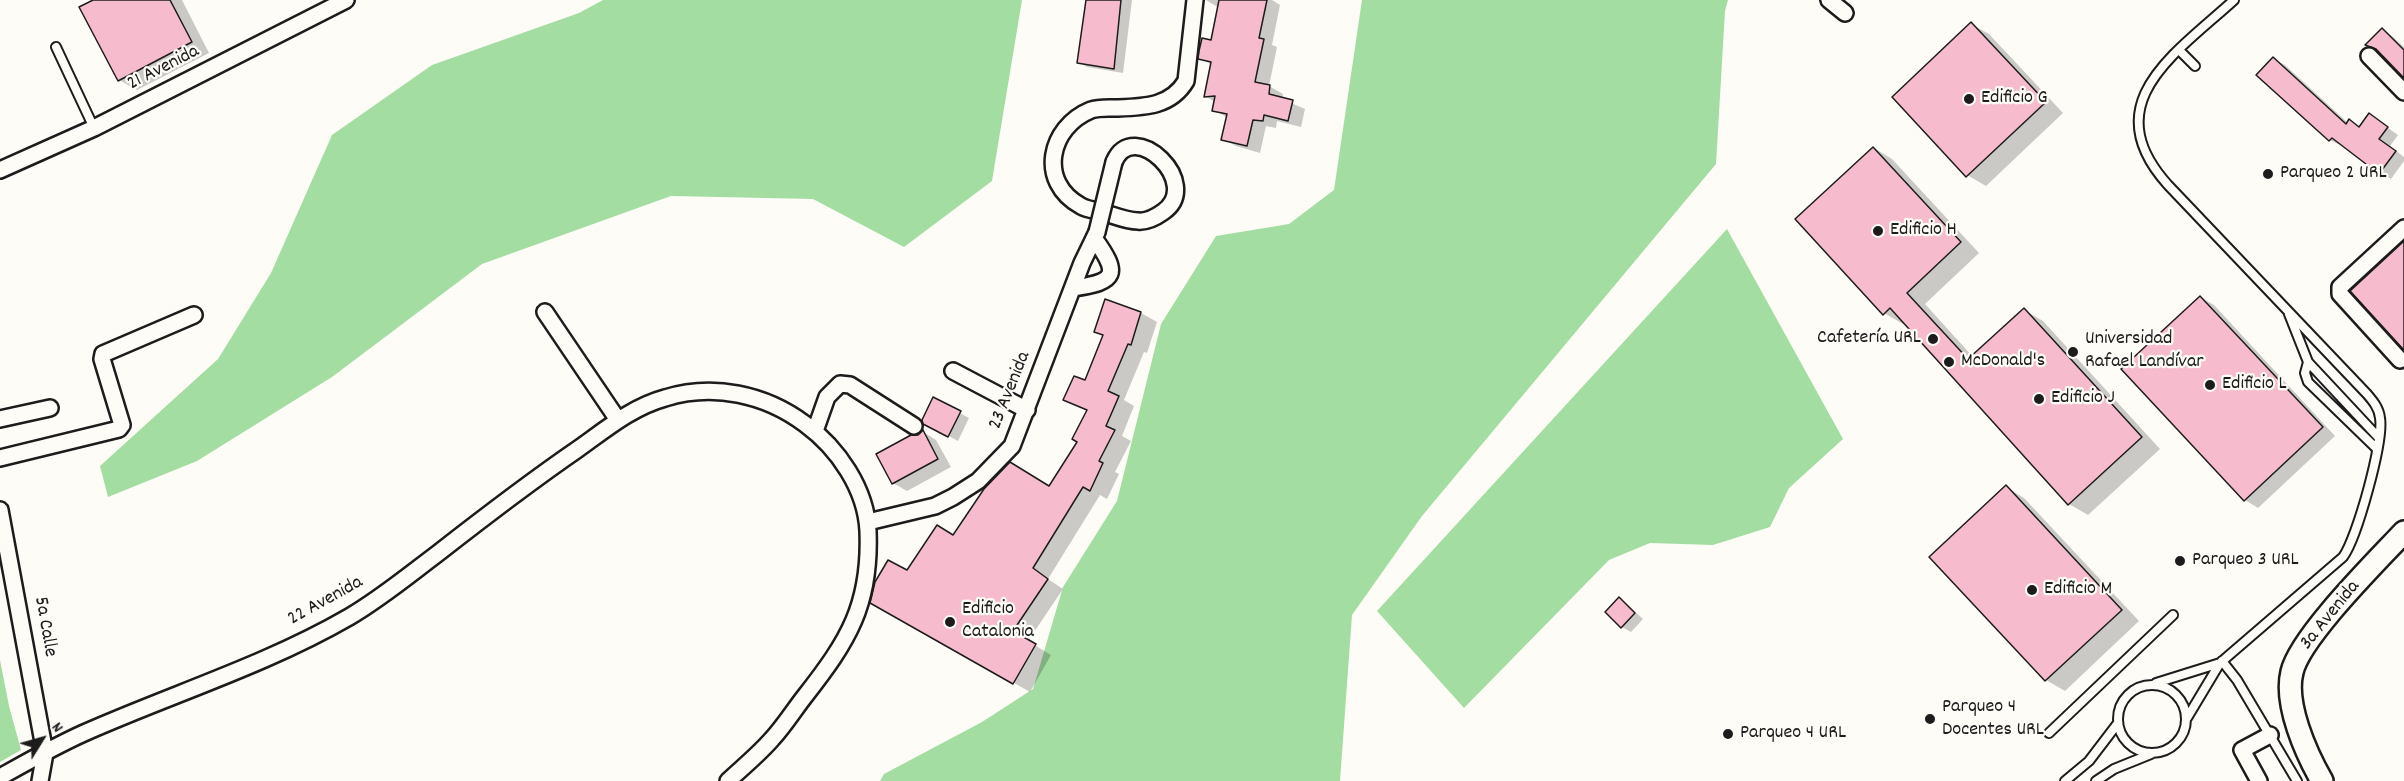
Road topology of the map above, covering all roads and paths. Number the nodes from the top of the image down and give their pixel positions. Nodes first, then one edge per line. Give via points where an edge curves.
1 (346, 0) edge
2 (1195, 0) edge
3 (1829, 0) edge
4 (2234, 0) edge
5 (1845, 13) dead end
6 (56, 47) dead end
7 (2179, 50) junction
8 (2369, 56) dead end
9 (2195, 66) dead end
10 (2404, 92) edge
11 (94, 128) junction
12 (0, 170) edge
13 (2404, 228) edge
14 (1095, 235) junction
15 (1073, 288) junction
16 (2287, 310) junction
17 (545, 312) dead end
18 (194, 315) dead end
19 (2400, 360) dead end
20 (2308, 362) junction
21 (953, 371) dead end
22 (50, 408) dead end
23 (1027, 410) junction
24 (0, 419) edge
25 (618, 420) junction
26 (914, 426) dead end
27 (815, 431) junction
28 (2379, 438) junction
29 (2378, 449) junction
30 (0, 458) edge
31 (0, 510) edge
32 (868, 522) junction
33 (2404, 532) edge
34 (2173, 615) dead end
35 (2221, 662) junction
36 (2154, 684) junction
37 (2187, 718) junction
38 (2118, 723) junction
39 (2049, 733) dead end
40 (2270, 735) junction
41 (45, 753) junction
42 (2152, 753) junction
43 (0, 777) edge
44 (40, 781) edge
45 (728, 781) edge
46 (2065, 781) edge
47 (2096, 781) edge
48 (2259, 781) edge
49 (2297, 781) edge
50 (2322, 781) edge

1 - 11 street, 21 Avenida
2 - 14 street, 23 Avenida, bridge via 1186,81 1180,92 1158,104 1094,109 1069,123 1060,134 1054,155 1055,177 1061,189 1081,207 1137,221 1157,216 1172,204 1176,195 1173,178 1161,157 1141,147 1129,148 1117,156 1114,162
3 - 5 street
4 - 7 lane
6 - 11 lane
7 - 9 lane
7 - 16 lane via 2155,74 2140,104 2139,131 2144,150 2158,174
8 - 10 street
11 - 12 street, 21 Avenida
13 - 19 street via 2340,287 2340,294
14 - 15 street, 23 Avenida
14 - 15 street via 1110,260 1111,273 1099,284
15 - 23 street, 23 Avenida
16 - 20 lane
16 - 28 lane via 2376,406
17 - 25 street
18 - 30 street via 103,354 122,425 119,429
20 - 28 lane
20 - 29 lane via 2308,382
21 - 23 street
22 - 24 street
23 - 32 street, 23 Avenida via 1012,446 978,481 935,506
25 - 27 street, 22 Avenida via 664,398 717,391 770,403
25 - 41 street, 22 Avenida via 350,616 267,657 81,734
26 - 27 street via 850,385 840,384 827,397
27 - 32 street, 22 Avenida via 849,472
28 - 29 lane
29 - 35 lane via 2354,537 2343,557
31 - 41 street, 5a Calle
32 - 45 street via 866,579 849,634 771,740
33 - 50 street, 3a Avenida via 2315,632 2292,671 2290,696 2301,734
34 - 39 lane
35 - 36 lane
35 - 37 lane
35 - 40 lane via 2237,680
36 - 37 lane via 2181,699
36 - 38 lane via 2131,691 2118,711
37 - 42 lane via 2177,743 2161,753
38 - 42 lane via 2125,741 2133,748
38 - 46 lane via 2090,762
40 - 48 street via 2242,750
40 - 49 lane
41 - 43 street, 22 Avenida
41 - 44 street
42 - 47 lane

